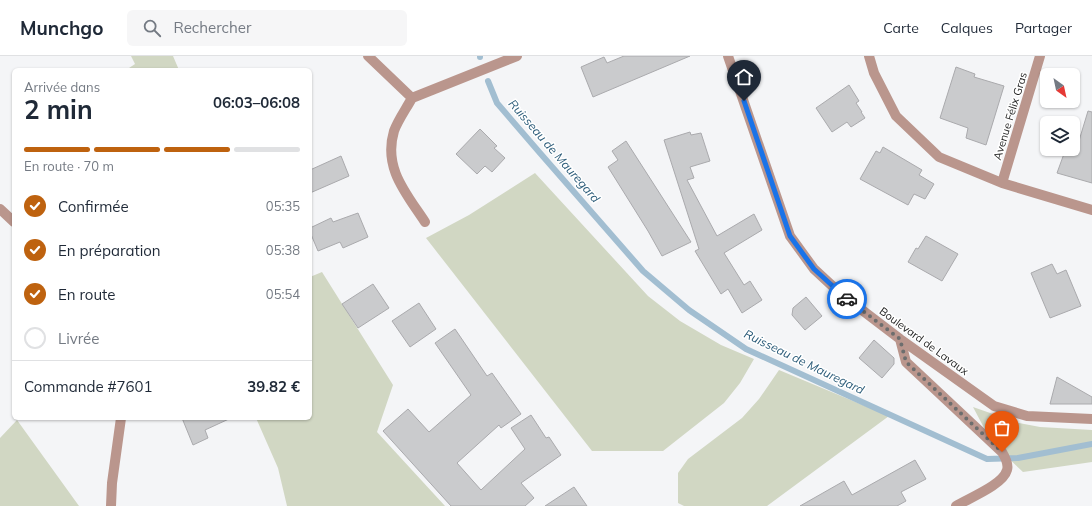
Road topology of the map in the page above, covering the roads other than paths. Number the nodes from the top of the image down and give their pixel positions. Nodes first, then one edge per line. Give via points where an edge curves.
1 (368, 56) edge
2 (517, 56) edge
3 (728, 56) edge
4 (869, 56) edge
5 (1040, 56) edge
6 (412, 98) junction
7 (1002, 183) junction
8 (0, 209) edge
9 (1092, 210) edge
10 (12, 220) edge
11 (425, 222) dead end
12 (900, 339) junction
13 (1092, 419) edge
14 (121, 420) edge
15 (112, 506) edge
16 (956, 506) edge

1 - 6 street
2 - 6 street
3 - 12 street, Boulevard de Lavaux via 790,236 814,269 841,294
4 - 7 street via 874,73 896,116 939,157
5 - 7 street, Avenue Félix Gras
6 - 11 street via 394,131 390,158 397,179
7 - 9 street
8 - 10 street
12 - 13 street, Boulevard de Lavaux via 994,406 1027,416
12 - 16 street via 906,362 1002,452 1007,462 1008,469 1004,477
14 - 15 street via 112,483

